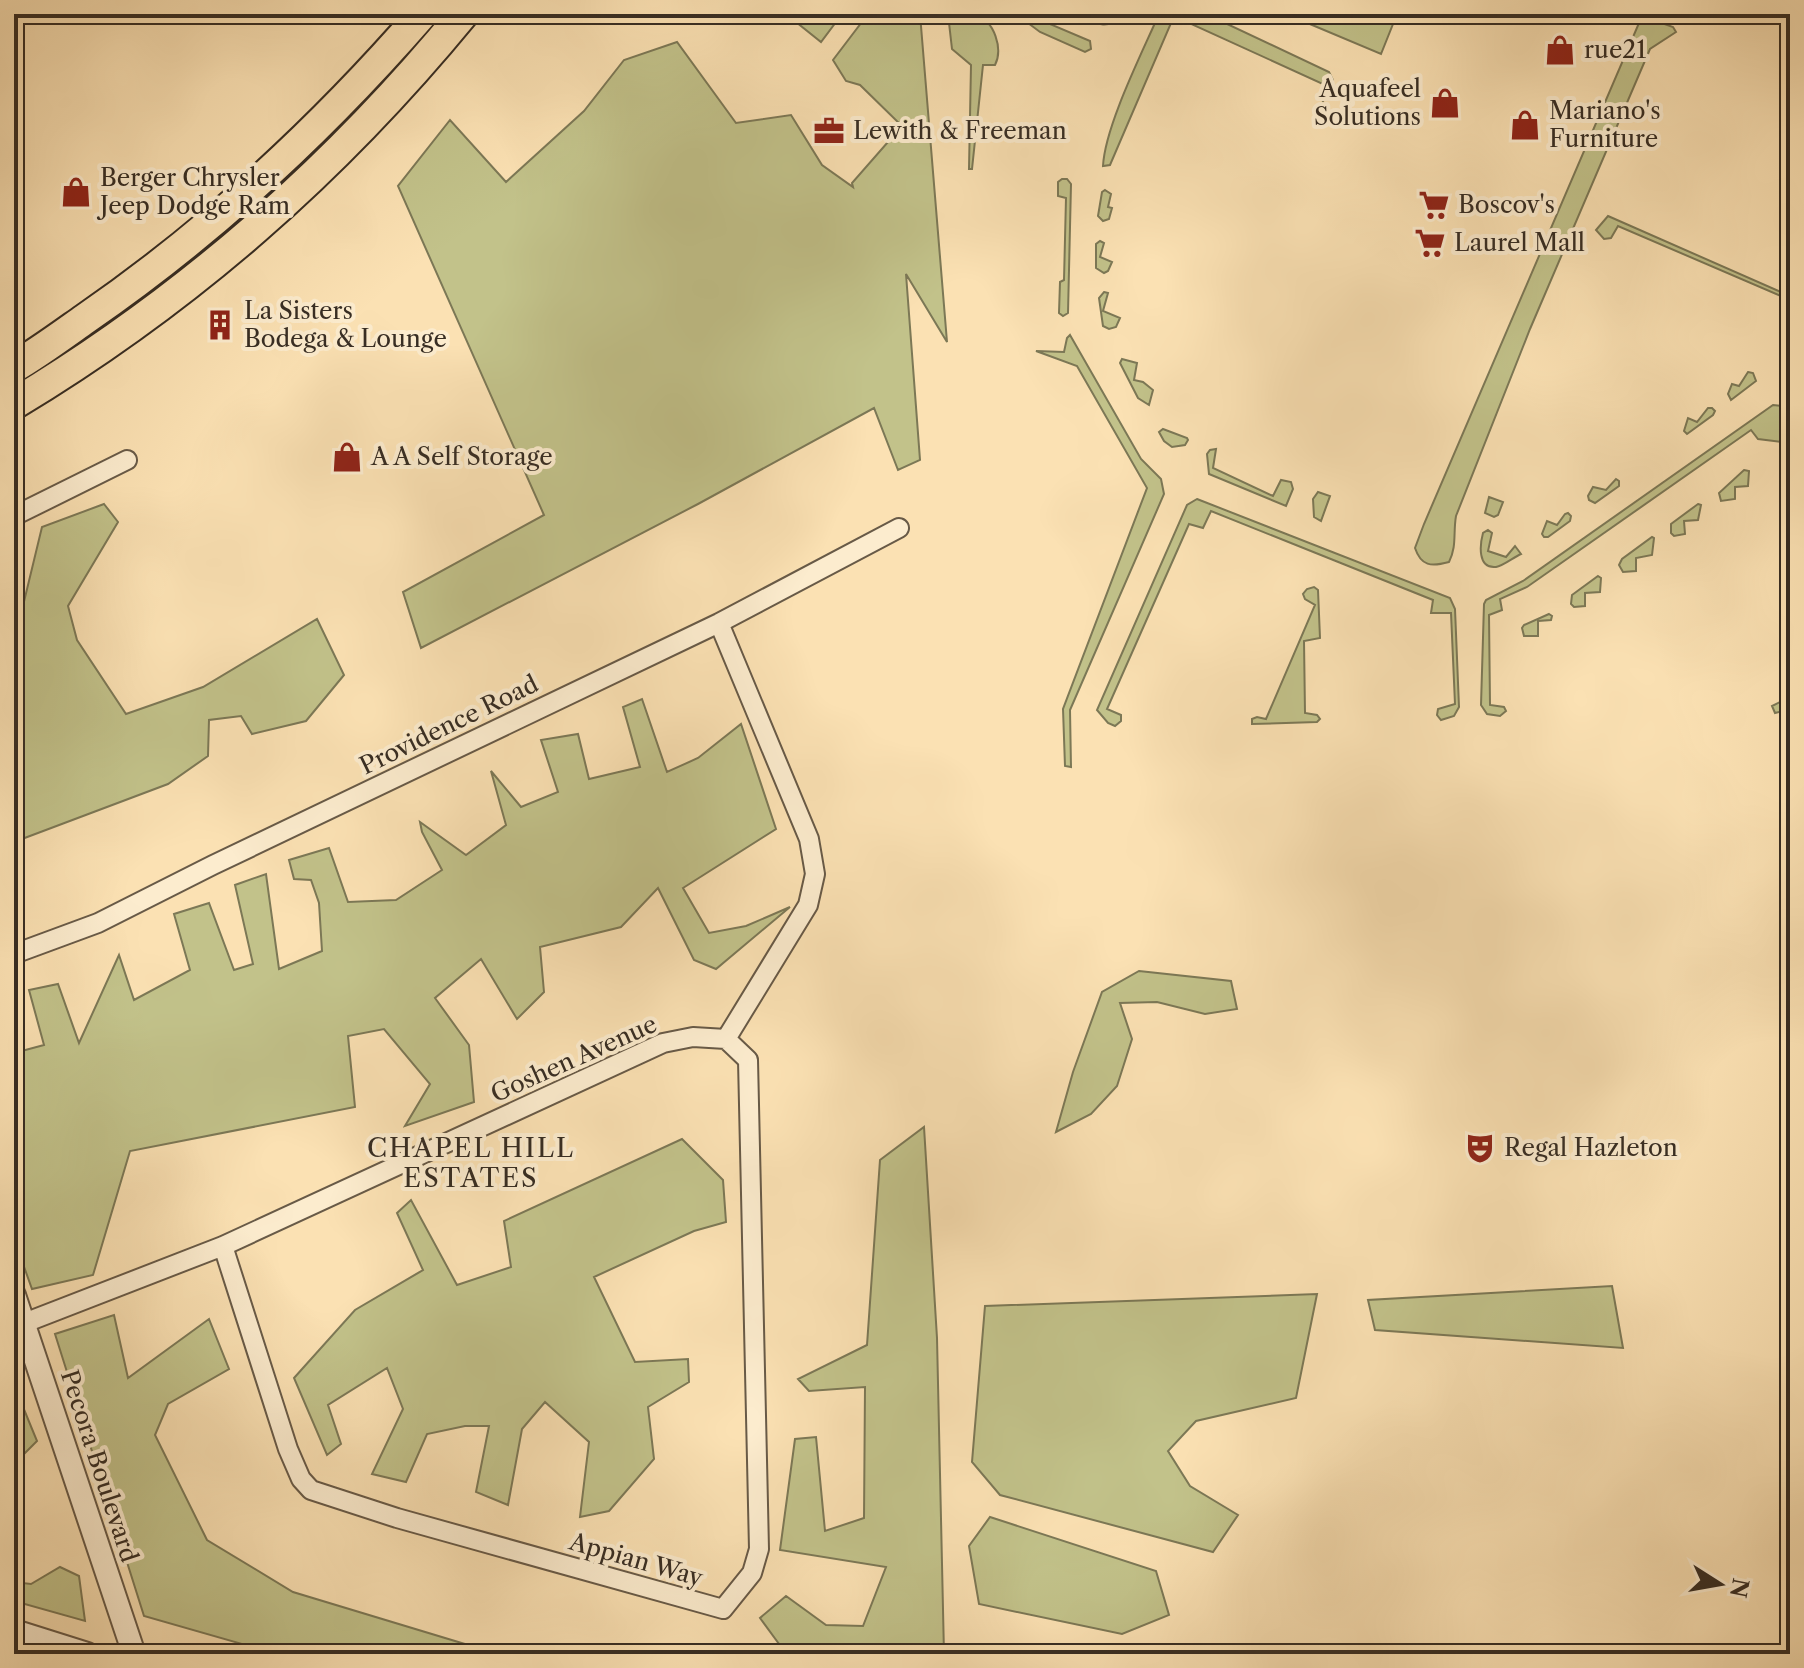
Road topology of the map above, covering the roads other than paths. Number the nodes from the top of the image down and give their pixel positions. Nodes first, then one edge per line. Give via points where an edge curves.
1 (422, 14) edge
2 (463, 14) edge
3 (14, 367) edge
4 (14, 404) edge
5 (127, 460) dead end
6 (14, 516) edge
7 (899, 528) dead end
8 (719, 623) junction
9 (14, 954) edge
10 (726, 1039) junction
11 (223, 1246) junction
12 (14, 1295) edge
13 (19, 1326) edge
14 (14, 1631) edge
15 (87, 1654) edge
16 (134, 1654) edge

1 - 3 highway via 360,83 220,217 122,294
2 - 4 highway via 343,150 281,208 147,317
5 - 6 street
7 - 8 street, Providence Road
8 - 9 street, Providence Road via 98,923
8 - 10 street via 809,839 815,874 808,905
10 - 11 street, Goshen Avenue via 693,1037 663,1043
10 - 11 street, Appian Way via 748,1060 759,1549 752,1573 723,1609 311,1490 288,1449
11 - 13 street, Goshen Avenue
12 - 13 street, Pecora Boulevard
13 - 16 street, Pecora Boulevard
14 - 15 street

